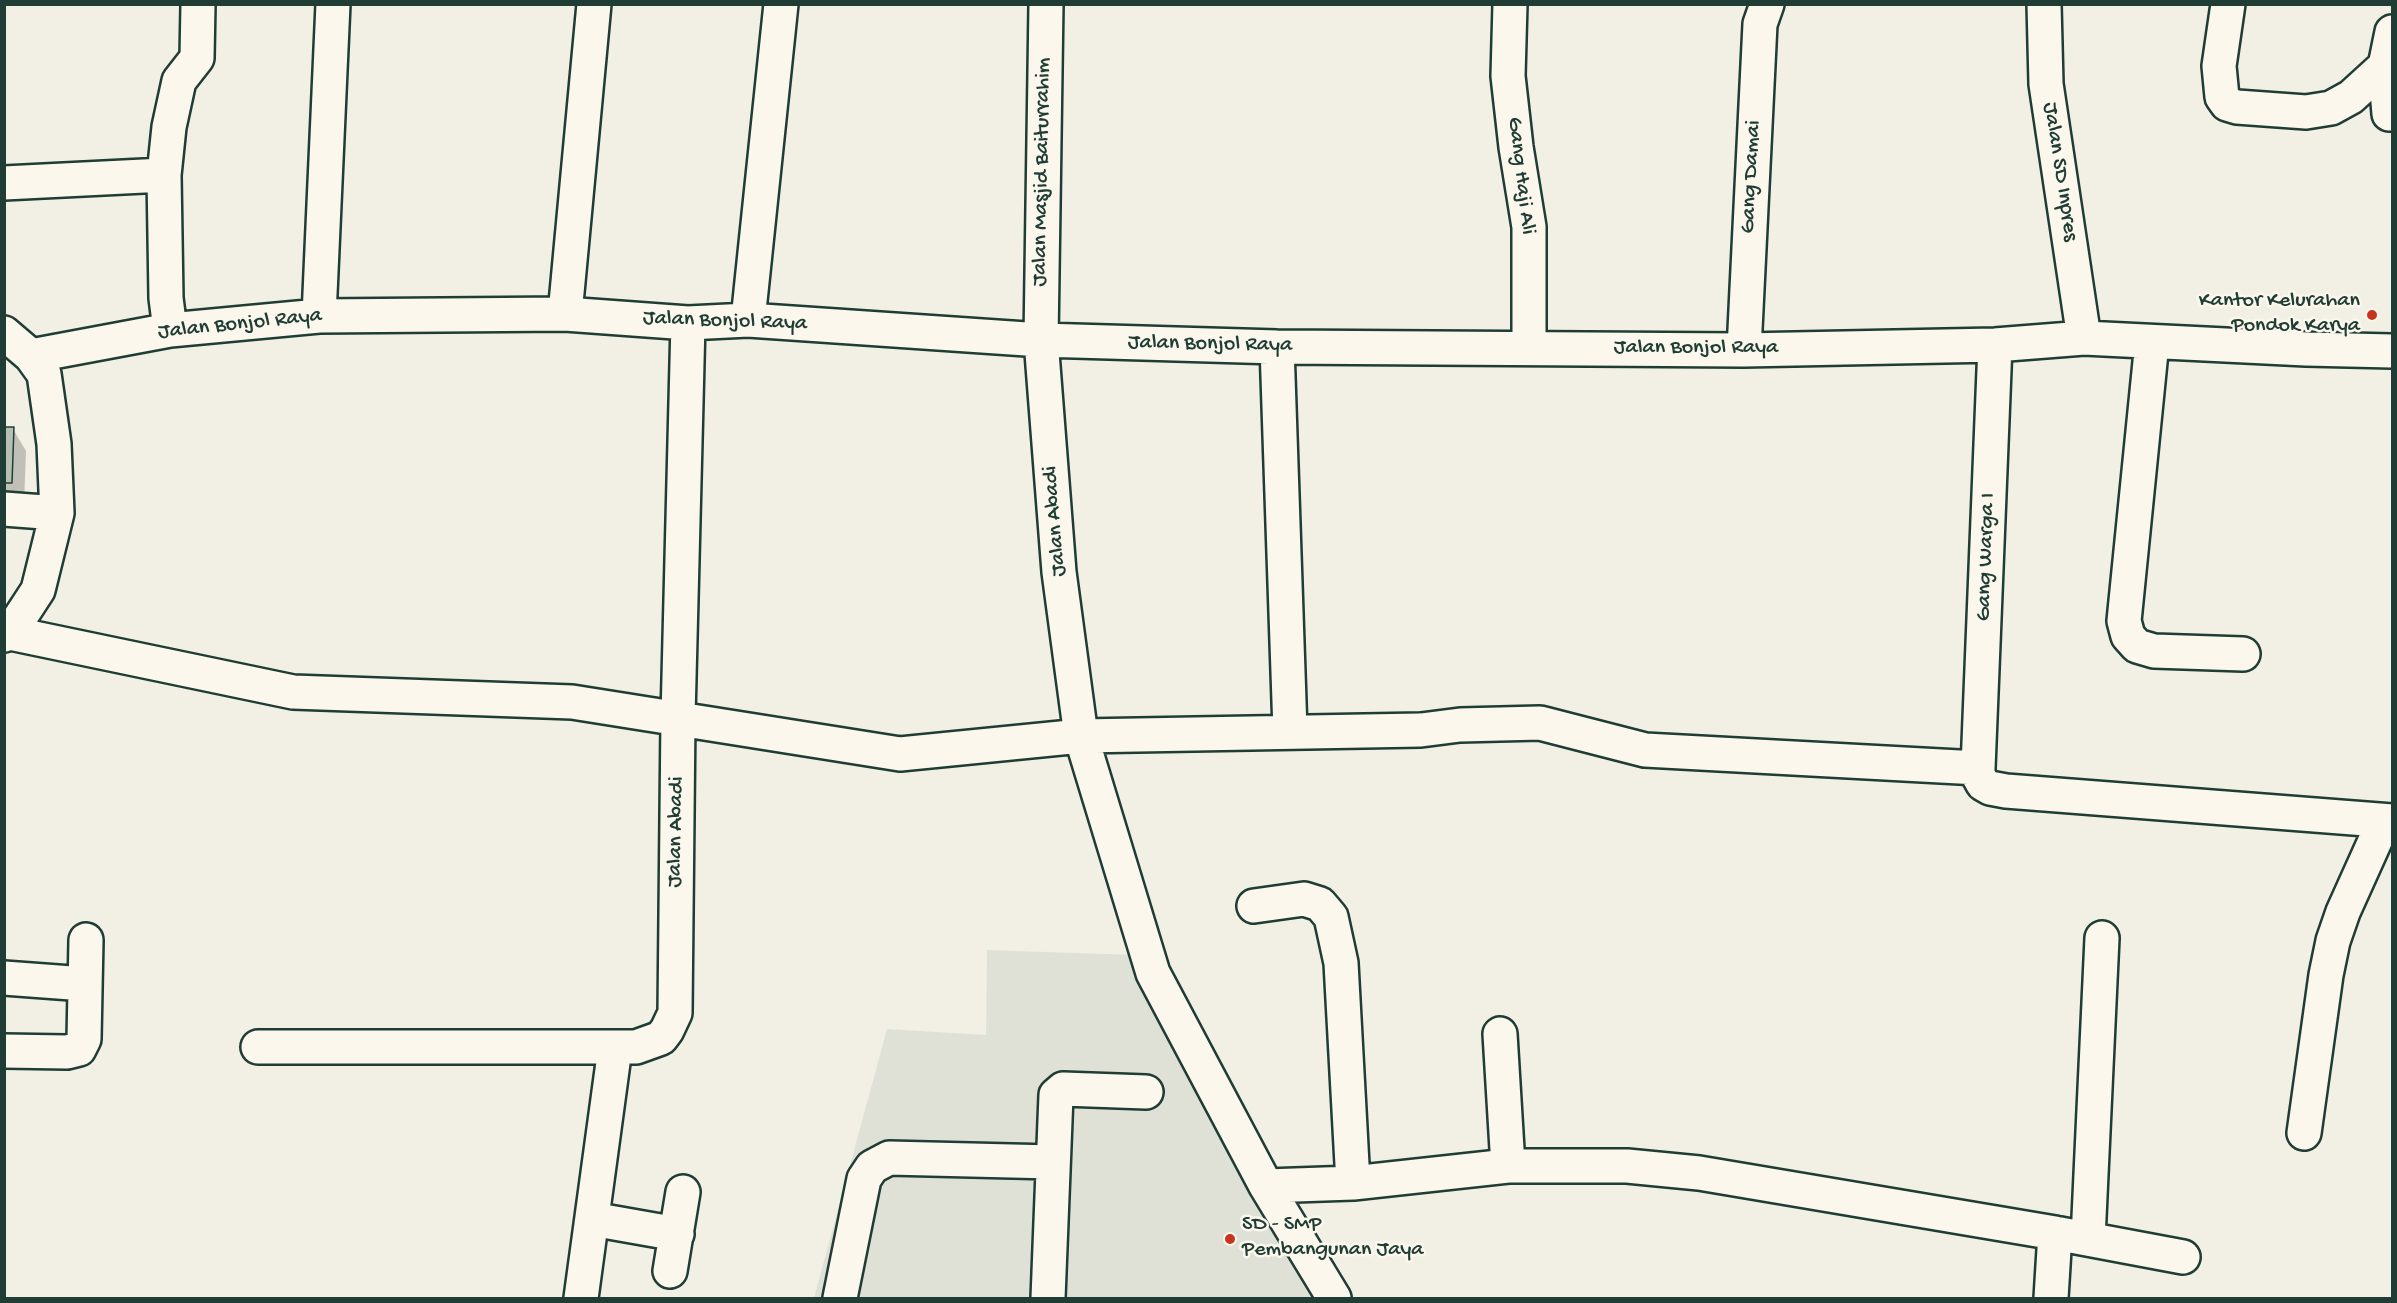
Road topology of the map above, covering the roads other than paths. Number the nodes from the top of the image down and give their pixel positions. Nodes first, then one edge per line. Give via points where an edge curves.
1 (198, 4) edge
2 (333, 4) edge
3 (594, 4) edge
4 (781, 4) edge
5 (1046, 4) edge
6 (1510, 4) edge
7 (1767, 4) edge
8 (2044, 4) edge
9 (2228, 4) edge
10 (2392, 32) edge
11 (2385, 66) junction
12 (2390, 114) dead end
13 (164, 175) junction
14 (4, 183) edge
15 (565, 314) junction
16 (319, 316) junction
17 (748, 320) junction
18 (688, 322) junction
19 (170, 330) junction
20 (4, 333) edge
21 (2084, 338) junction
22 (1041, 340) junction
23 (2152, 342) junction
24 (1995, 345) junction
25 (1277, 347) junction
26 (1529, 348) junction
27 (1744, 350) junction
28 (2392, 351) edge
29 (32, 356) junction
30 (4, 510) edge
31 (57, 513) junction
32 (7, 634) edge
33 (2243, 654) dead end
34 (678, 717) junction
35 (1290, 731) junction
36 (1081, 736) junction
37 (1978, 768) junction
38 (2388, 821) edge
39 (1254, 906) dead end
40 (2102, 938) dead end
41 (86, 940) dead end
42 (4, 978) edge
43 (85, 984) junction
44 (1500, 1034) dead end
45 (258, 1047) dead end
46 (615, 1048) junction
47 (4, 1051) edge
48 (1146, 1092) dead end
49 (2304, 1133) dead end
50 (1053, 1162) junction
51 (1508, 1166) junction
52 (1353, 1183) junction
53 (1266, 1186) junction
54 (683, 1192) dead end
55 (592, 1219) junction
56 (2055, 1233) junction
57 (677, 1234) junction
58 (2088, 1239) junction
59 (2183, 1257) dead end
60 (670, 1271) dead end
61 (581, 1299) edge
62 (840, 1299) edge
63 (1048, 1299) edge
64 (1334, 1299) edge
65 (2051, 1299) edge

1 - 13 street via 197,58 179,81
2 - 16 street
3 - 15 street
4 - 17 street
5 - 22 street, Jalan Masjid Baiturrahim
6 - 26 street, Gang Haji Ali via 1508,76 1529,227
7 - 27 street, Gang Damai via 1760,24
8 - 21 street, Jalan SD Inpres via 2048,96
9 - 11 street via 2219,66 2222,97 2227,104 2306,112 2331,108 2351,97
10 - 11 street
11 - 12 street
13 - 14 street
13 - 19 street
15 - 16 street, Jalan Bonjol Raya
15 - 18 street, Jalan Bonjol Raya
16 - 19 street, Jalan Bonjol Raya
17 - 18 street, Jalan Bonjol Raya
17 - 22 street, Jalan Bonjol Raya
18 - 34 street, Jalan Abadi
19 - 29 street, Jalan Bonjol Raya
20 - 29 street
21 - 23 street, Jalan Bonjol Raya
21 - 24 street, Jalan Bonjol Raya
22 - 25 street, Jalan Bonjol Raya
22 - 36 street, Jalan Abadi via 1059,572
23 - 28 street, Jalan Bonjol Raya
23 - 33 street via 2124,621 2128,636 2138,646 2154,651
24 - 27 street, Jalan Bonjol Raya
24 - 37 street, Gang Warga I
25 - 26 street, Jalan Bonjol Raya
25 - 35 street
26 - 27 street, Jalan Bonjol Raya
29 - 31 street via 44,374 54,444
30 - 31 street
31 - 32 street via 38,590
32 - 34 street via 293,692 572,702
34 - 36 street via 900,754
34 - 46 street, Jalan Abadi via 675,1013 661,1038 636,1047
35 - 36 street
35 - 37 street via 1421,730 1540,723 1645,750
36 - 53 street, Jalan Abadi via 1154,973
37 - 38 street via 1983,784 2006,791
38 - 49 street via 2333,941
39 - 52 street via 1304,899 1320,904 1331,917 1341,963
40 - 58 street
41 - 43 street
42 - 43 street
43 - 47 street via 84,1039 79,1048 67,1052
44 - 51 street
45 - 46 street, Jalan Abadi
46 - 55 street
48 - 50 street via 1059,1091
50 - 62 street via 889,1158 872,1167 864,1179
50 - 63 street
51 - 52 street
51 - 56 street via 1627,1166 1699,1173
52 - 53 street
53 - 64 street, Jalan Abadi
54 - 57 street
55 - 57 street
55 - 61 street
56 - 58 street
56 - 65 street
57 - 60 street
58 - 59 street

